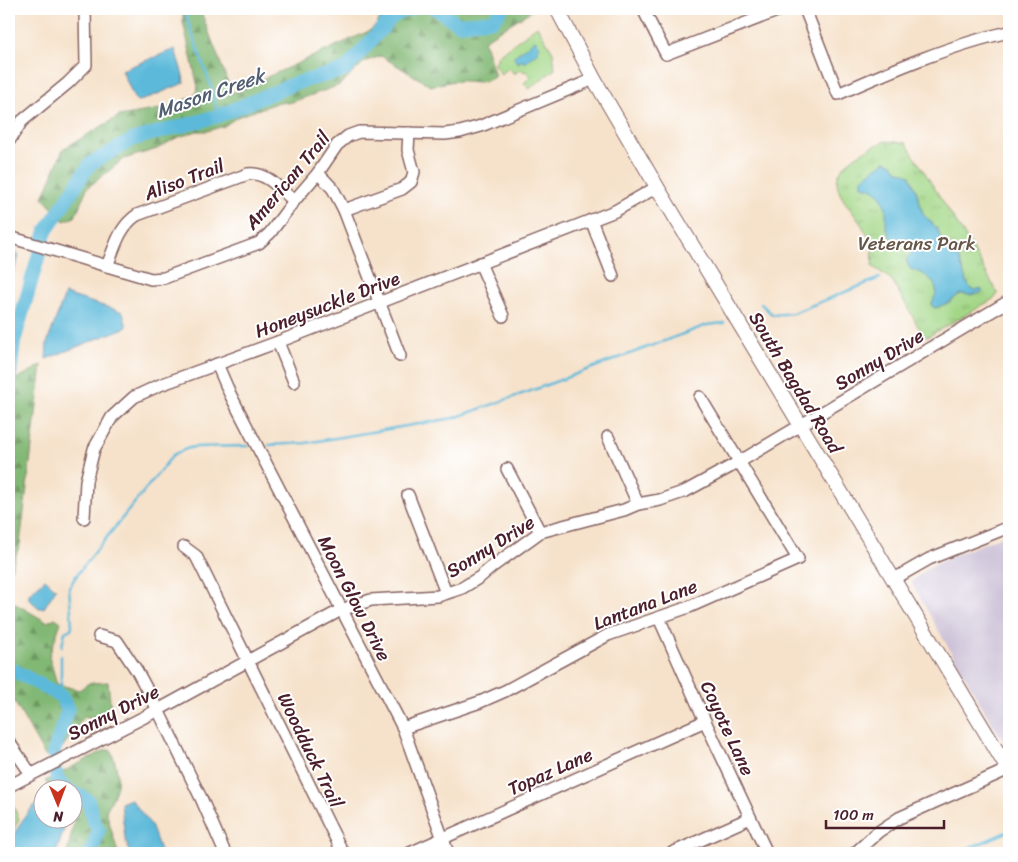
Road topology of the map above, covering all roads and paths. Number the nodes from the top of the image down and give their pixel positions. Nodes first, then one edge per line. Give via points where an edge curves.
1 (85, 9) edge
2 (557, 9) edge
3 (643, 9) edge
4 (782, 9) edge
5 (805, 9) edge
6 (1009, 32) edge
7 (594, 79) junction
8 (409, 133) junction
9 (9, 141) edge
10 (318, 173) junction
11 (657, 187) junction
12 (294, 201) junction
13 (344, 210) junction
14 (591, 220) junction
15 (9, 237) edge
16 (480, 263) junction
17 (107, 266) junction
18 (613, 276) dead end
19 (1009, 301) edge
20 (379, 302) junction
21 (503, 316) dead end
22 (278, 342) junction
23 (400, 356) dead end
24 (217, 364) junction
25 (294, 382) dead end
26 (700, 397) dead end
27 (801, 426) junction
28 (608, 437) dead end
29 (739, 462) junction
30 (507, 468) dead end
31 (408, 495) dead end
32 (638, 504) junction
33 (84, 518) dead end
34 (1009, 527) edge
35 (540, 532) junction
36 (184, 547) dead end
37 (894, 579) junction
38 (446, 593) junction
39 (341, 610) junction
40 (659, 618) junction
41 (99, 636) dead end
42 (248, 662) junction
43 (158, 710) junction
44 (705, 721) junction
45 (403, 728) junction
46 (9, 742) edge
47 (1009, 770) edge
48 (30, 774) junction
49 (9, 786) edge
50 (750, 818) junction
51 (443, 838) junction
52 (225, 853) edge
53 (342, 853) edge
54 (410, 853) edge
55 (448, 853) edge
56 (672, 853) edge
57 (767, 853) edge
58 (855, 853) edge

1 - 9 street via 86,65 22,122
2 - 7 main road, South Bagdad Road
3 - 4 street via 666,54
5 - 6 street via 838,94 918,61
7 - 8 street, American Trail via 469,130
7 - 11 main road, South Bagdad Road
8 - 10 street, American Trail via 353,134 337,145
8 - 13 street via 408,150 414,172 411,182
10 - 12 street, American Trail
10 - 13 street via 334,189
11 - 14 street, Honeysuckle Drive via 624,207
11 - 27 main road, South Bagdad Road
12 - 17 street, American Trail via 259,243 164,278 151,279
12 - 17 street, Aliso Trail via 265,176 248,174 137,215 121,232
13 - 20 street
14 - 16 street, Honeysuckle Drive
14 - 18 street
15 - 17 street, American Trail
16 - 20 street, Honeysuckle Drive
16 - 21 street
19 - 27 street, Sonny Drive
20 - 22 street, Honeysuckle Drive
20 - 23 street
22 - 24 street, Honeysuckle Drive
22 - 25 street
24 - 33 street, Honeysuckle Drive via 134,397 112,417 94,449 86,481
24 - 39 street, Moon Glow Drive
26 - 29 street
27 - 29 street, Sonny Drive
27 - 37 main road, South Bagdad Road
28 - 32 street
29 - 32 street, Sonny Drive via 686,491
29 - 40 street, Lantana Lane via 798,559
30 - 35 street
31 - 38 street
32 - 35 street, Sonny Drive
34 - 37 street via 929,559
35 - 38 street, Sonny Drive via 480,577
36 - 42 street, Woodduck Trail via 196,556
37 - 47 main road, South Bagdad Road
38 - 39 street, Sonny Drive via 371,600
39 - 42 street, Sonny Drive
39 - 45 street, Moon Glow Drive
40 - 44 street, Coyote Lane
40 - 45 street, Lantana Lane via 608,635 480,702
41 - 43 street via 117,641
42 - 43 street, Sonny Drive
42 - 53 street, Woodduck Trail
43 - 48 street, Sonny Drive
43 - 52 street via 202,798
44 - 50 street, Coyote Lane
44 - 51 street, Topaz Lane
45 - 51 street, Moon Glow Drive
46 - 48 street
47 - 58 street via 899,818
48 - 49 street, Sonny Drive
50 - 56 street
50 - 57 street, Coyote Lane
51 - 54 street, Topaz Lane
51 - 55 street, Moon Glow Drive

